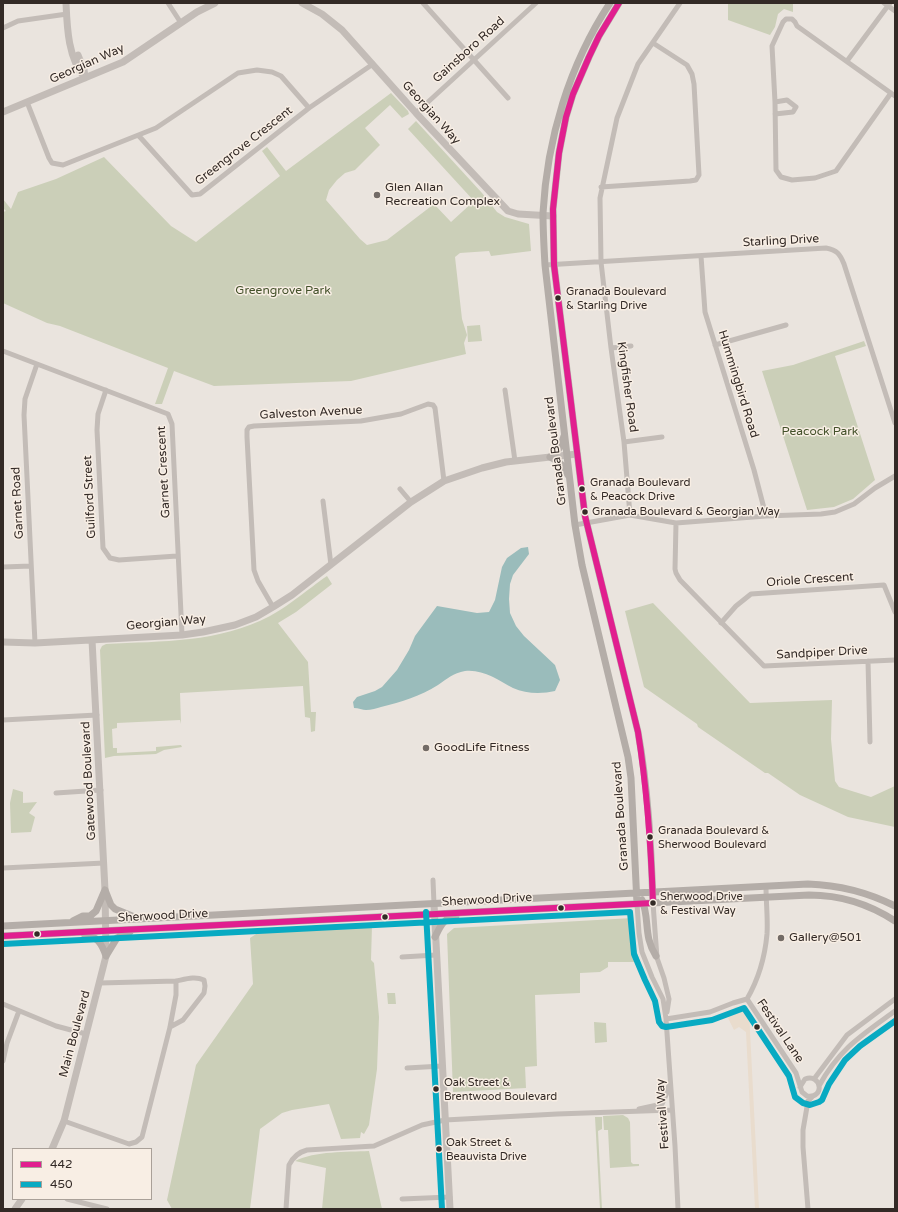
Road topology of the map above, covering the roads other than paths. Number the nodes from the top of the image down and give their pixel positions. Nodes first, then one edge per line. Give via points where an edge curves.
1 (66, 3) edge
2 (168, 3) edge
3 (215, 3) edge
4 (423, 3) edge
5 (536, 3) edge
6 (610, 3) edge
7 (619, 3) edge
8 (680, 3) edge
9 (307, 4) edge
10 (887, 4) edge
11 (895, 11) edge
12 (67, 14) junction
13 (180, 23) junction
14 (3, 28) edge
15 (653, 43) junction
16 (474, 60) junction
17 (846, 61) junction
18 (373, 64) junction
19 (85, 78) junction
20 (893, 94) edge
21 (508, 98) dead end
22 (27, 102) junction
23 (775, 102) junction
24 (309, 108) junction
25 (3, 112) edge
26 (416, 113) junction
27 (775, 114) junction
28 (139, 136) junction
29 (601, 187) junction
30 (543, 216) junction
31 (553, 216) junction
32 (701, 256) junction
33 (601, 262) junction
34 (554, 265) junction
35 (545, 266) junction
36 (786, 326) dead end
37 (631, 346) dead end
38 (715, 346) junction
39 (611, 348) junction
40 (3, 351) edge
41 (38, 364) junction
42 (106, 390) junction
43 (505, 390) dead end
44 (895, 423) edge
45 (565, 432) junction
46 (662, 437) dead end
47 (624, 442) junction
48 (577, 454) junction
49 (567, 456) junction
50 (550, 458) junction
51 (515, 461) junction
52 (895, 476) edge
53 (570, 480) junction
54 (444, 481) junction
55 (400, 489) dead end
56 (323, 501) dead end
57 (411, 502) junction
58 (630, 514) junction
59 (766, 516) junction
60 (587, 523) junction
61 (676, 523) junction
62 (575, 525) junction
63 (177, 556) junction
64 (331, 565) junction
65 (31, 566) junction
66 (3, 567) edge
67 (273, 608) junction
68 (895, 612) edge
69 (721, 623) junction
70 (182, 635) junction
71 (92, 640) junction
72 (3, 642) edge
73 (35, 643) junction
74 (895, 660) edge
75 (868, 661) junction
76 (97, 715) junction
77 (3, 720) edge
78 (870, 742) dead end
79 (101, 790) junction
80 (56, 792) dead end
81 (104, 863) junction
82 (3, 868) edge
83 (433, 880) dead end
84 (766, 887) junction
85 (106, 890) junction
86 (652, 893) junction
87 (637, 894) junction
88 (766, 897) junction
89 (653, 903) junction
90 (434, 904) junction
91 (640, 904) junction
92 (895, 906) edge
93 (462, 912) junction
94 (434, 914) junction
95 (139, 919) junction
96 (106, 921) junction
97 (895, 921) edge
98 (68, 923) junction
99 (3, 926) edge
100 (144, 929) junction
101 (106, 931) junction
102 (76, 932) junction
103 (3, 936) edge
104 (435, 937) junction
105 (436, 955) junction
106 (106, 956) junction
107 (656, 956) junction
108 (402, 957) dead end
109 (176, 981) junction
110 (100, 983) junction
111 (747, 999) junction
112 (895, 999) edge
113 (3, 1004) edge
114 (19, 1011) junction
115 (895, 1011) edge
116 (666, 1019) junction
117 (170, 1026) junction
118 (86, 1034) junction
119 (3, 1061) edge
120 (442, 1066) junction
121 (407, 1068) dead end
122 (796, 1073) junction
123 (670, 1075) junction
124 (808, 1078) junction
125 (814, 1079) junction
126 (819, 1086) junction
127 (800, 1087) junction
128 (813, 1096) junction
129 (672, 1110) junction
130 (632, 1111) junction
131 (445, 1120) junction
132 (64, 1121) junction
133 (52, 1148) edge
134 (450, 1197) junction
135 (402, 1199) dead end
136 (21, 1200) edge
137 (71, 1200) edge
138 (15, 1209) edge
139 (107, 1209) edge
140 (286, 1209) edge
141 (450, 1209) edge
142 (678, 1209) edge
143 (808, 1209) edge

1 - 12 street
2 - 13 street
3 - 13 street, Georgian Way
4 - 16 street
5 - 16 street, Gainsboro Road
6 - 30 main road, Granada Boulevard via 588,40 560,111 548,166
7 - 31 main road, Granada Boulevard via 599,36 573,94 559,154
8 - 15 street, Kingfisher Road
9 - 18 street, Georgian Way via 332,21
10 - 11 street
10 - 17 street
12 - 14 street via 18,21
12 - 19 street via 72,50 79,72
13 - 19 street, Georgian Way via 123,62
15 - 29 street, Kingfisher Road via 638,64 617,118
15 - 29 street via 688,65 692,74 699,175 696,180 690,181
16 - 21 street
16 - 26 street, Gainsboro Road
17 - 20 street
17 - 23 street via 797,26 792,19 786,19 772,46
18 - 24 street, Greengrove Crescent
18 - 26 street, Georgian Way
19 - 22 street, Georgian Way
20 - 27 street via 836,171 815,178 792,180 781,177 776,170
22 - 25 street, Georgian Way
22 - 28 street via 49,158 52,163 58,165
23 - 27 street
23 - 27 street via 787,100 796,107 793,112
24 - 28 street via 281,76 272,72 248,70 238,72 156,128
24 - 28 street, Greengrove Crescent via 200,194 192,195
26 - 30 street, Georgian Way via 508,211
29 - 33 street, Kingfisher Road
30 - 31 street, Georgian Way
30 - 35 main road, Granada Boulevard
31 - 34 main road, Granada Boulevard
32 - 33 street, Starling Drive
32 - 38 street, Hummingbird Road via 705,312
32 - 44 street, Starling Drive via 826,248 836,251 844,264
33 - 34 street, Starling Drive
33 - 39 street, Kingfisher Road
34 - 35 street, Starling Drive
34 - 48 main road, Granada Boulevard
35 - 45 main road, Granada Boulevard
36 - 38 street
37 - 39 street
38 - 59 street, Hummingbird Road
39 - 47 street, Kingfisher Road
40 - 41 street, Garnet Crescent
41 - 42 street, Garnet Crescent
41 - 65 street, Garnet Road via 25,399 24,411
42 - 63 street, Garnet Crescent via 158,409 168,414 171,419
42 - 63 street, Guilford Street via 98,414 97,430 103,548 110,558 120,560
43 - 51 street
45 - 49 main road, Granada Boulevard
45 - 50 main road via 560,447
46 - 47 street
47 - 58 street, Kingfisher Road
48 - 49 street, Georgian Way
48 - 60 main road, Granada Boulevard
49 - 50 street, Georgian Way
49 - 53 main road, Granada Boulevard
50 - 51 street, Georgian Way
50 - 53 main road via 562,465
51 - 54 street, Georgian Way via 482,468
52 - 59 street via 854,504 835,512
53 - 62 main road, Granada Boulevard
54 - 57 street, Georgian Way
54 - 67 street, Galveston Avenue via 436,408 433,405 428,404 401,414 361,421 249,428 247,437 254,570
55 - 57 street
56 - 64 street
57 - 64 street, Georgian Way
58 - 60 street
58 - 61 street
59 - 61 street
60 - 62 street
60 - 86 main road, Granada Boulevard via 641,749
61 - 69 street, Sandpiper Drive via 676,573
62 - 87 main road, Granada Boulevard via 582,565 628,757
63 - 70 street, Garnet Crescent
64 - 67 street, Georgian Way
65 - 66 street
65 - 73 street, Garnet Road
67 - 70 street, Georgian Way via 234,624
68 - 69 street, Oriole Crescent via 884,585 751,594
69 - 75 street, Sandpiper Drive via 764,666
70 - 71 street, Georgian Way
71 - 73 street, Georgian Way
71 - 76 street, Gatewood Boulevard
72 - 73 street, Georgian Way
74 - 75 street, Sandpiper Drive
75 - 78 street
76 - 77 street
76 - 79 street, Gatewood Boulevard
79 - 80 street
79 - 81 street, Gatewood Boulevard
81 - 82 street
81 - 85 street, Gatewood Boulevard
83 - 90 street
84 - 86 main road, Sherwood Drive
84 - 88 street
84 - 92 main road, Sherwood Drive via 814,884 843,887 866,893
85 - 95 main road via 115,909
85 - 96 street, Gatewood Boulevard
85 - 98 main road via 96,911 90,916 83,916
86 - 87 main road, Sherwood Drive
86 - 89 main road, Granada Boulevard
87 - 90 main road, Sherwood Drive
87 - 91 main road, Granada Boulevard
88 - 89 main road, Sherwood Drive
88 - 97 main road, Sherwood Drive via 838,897 868,906
88 - 111 street via 767,933 762,961
89 - 91 main road, Sherwood Drive
89 - 107 street, Festival Way
90 - 94 street
90 - 95 main road, Sherwood Drive
91 - 93 main road, Sherwood Drive
91 - 107 main road, Granada Boulevard via 649,941
91 - 116 street, Festival Way via 639,933 642,952 663,999
93 - 94 main road, Sherwood Drive
93 - 104 main road via 444,921
94 - 100 main road, Sherwood Drive
94 - 104 street
95 - 96 main road, Sherwood Drive
96 - 98 main road, Sherwood Drive
96 - 101 street, Main Boulevard
98 - 99 main road, Sherwood Drive
100 - 101 main road, Sherwood Drive
100 - 106 main road via 119,937
101 - 102 main road, Sherwood Drive
101 - 106 street, Main Boulevard
102 - 103 main road, Sherwood Drive
102 - 106 main road via 97,938
104 - 105 street
105 - 108 street
105 - 120 street
106 - 110 street, Main Boulevard
107 - 116 street, Festival Way via 668,999
109 - 110 street
109 - 117 street
109 - 117 street via 200,978 204,980 205,986 204,993 182,1020
110 - 118 street, Main Boulevard
111 - 116 street via 710,1012
111 - 122 street, Festival Lane
112 - 125 street via 848,1035
113 - 114 street
114 - 118 street via 56,1026
114 - 119 street
115 - 126 street via 839,1055
116 - 123 street, Festival Way
117 - 132 street via 142,1137 129,1144
118 - 132 street, Main Boulevard
120 - 121 street
120 - 131 street
122 - 124 street, Festival Lane
122 - 127 street, Festival Lane
123 - 129 street, Festival Way
123 - 130 street via 662,1104
124 - 125 street
124 - 127 street
125 - 126 street
126 - 128 street via 818,1092
127 - 128 street via 804,1095
128 - 143 street via 808,1101 803,1130
129 - 130 street
129 - 142 street, Festival Way
130 - 131 street
131 - 134 street
131 - 140 street via 422,1125 374,1146 302,1151 289,1165
132 - 133 street, Main Boulevard
134 - 135 street
134 - 141 street
136 - 138 street
137 - 139 street

